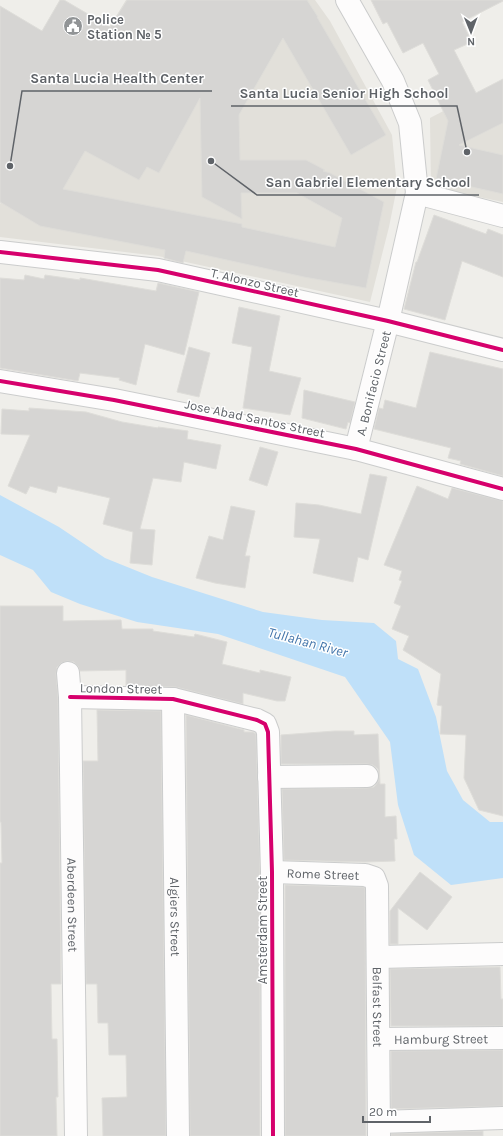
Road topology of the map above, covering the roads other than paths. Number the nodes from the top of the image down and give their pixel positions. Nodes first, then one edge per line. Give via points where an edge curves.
1 (347, 0) edge
2 (417, 193) junction
3 (503, 216) edge
4 (0, 252) edge
5 (388, 322) junction
6 (503, 350) edge
7 (0, 381) edge
8 (356, 449) junction
9 (503, 489) edge
10 (68, 673) dead end
11 (70, 697) junction
12 (174, 699) junction
13 (265, 724) joint
14 (367, 776) dead end
15 (269, 777) junction
16 (272, 872) junction
17 (374, 878) joint
18 (503, 954) edge
19 (378, 957) junction
20 (503, 1038) edge
21 (379, 1039) junction
22 (503, 1118) edge
23 (379, 1129) edge
24 (76, 1136) edge
25 (178, 1136) edge
26 (273, 1136) edge

1 - 2 street, A. Bonifacio Street via 393,81 410,123
2 - 3 street
2 - 5 street, A. Bonifacio Street
4 - 5 street, T. Alonzo Street via 158,270
5 - 6 street, T. Alonzo Street
5 - 8 street, A. Bonifacio Street
7 - 8 street, Jose Abad Santos Street via 114,400
8 - 9 street, Jose Abad Santos Street
10 - 11 street, Aberdeen Street
11 - 12 street, London Street
11 - 24 street, Aberdeen Street
12 - 13 street, London Street
12 - 25 street, Algiers Street
13 - 15 street, Amsterdam Street via 268,732
14 - 15 street
15 - 16 street, Amsterdam Street
16 - 17 street, Rome Street via 366,875
16 - 26 street, Amsterdam Street
17 - 19 street, Belfast Street via 377,886
18 - 19 street
19 - 21 street, Belfast Street
20 - 21 street, Hamburg Street
21 - 23 street, Belfast Street
22 - 23 street

